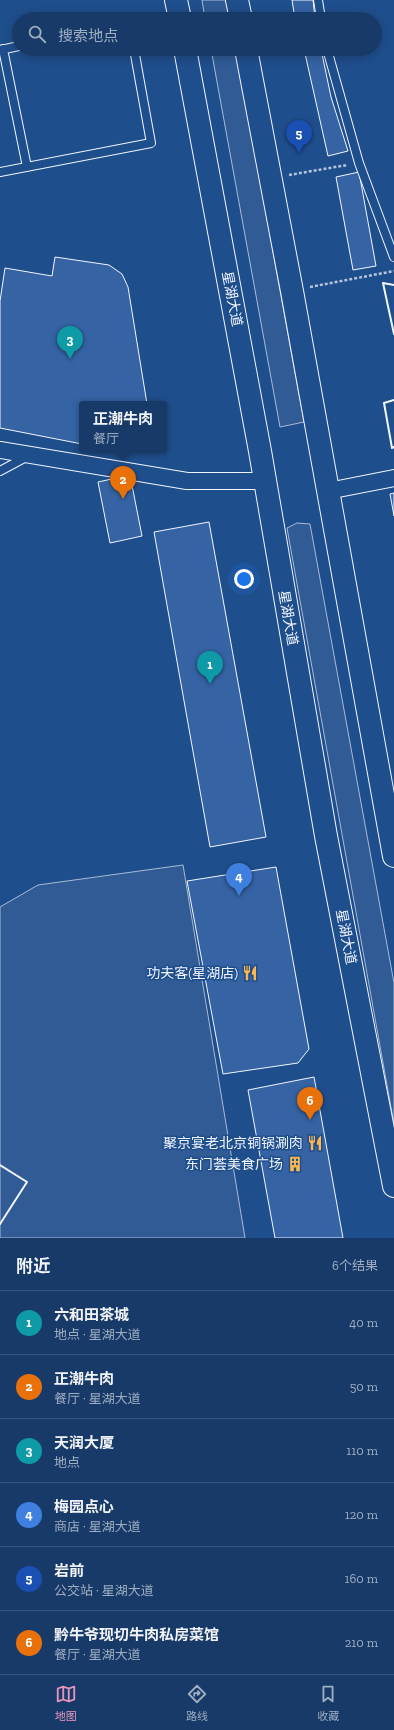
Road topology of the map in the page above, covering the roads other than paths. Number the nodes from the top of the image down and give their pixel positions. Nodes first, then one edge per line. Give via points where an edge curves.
1 (237, 0) edge
2 (318, 0) edge
3 (240, 12) edge
4 (320, 12) edge
5 (12, 47) edge
6 (1, 49) edge
7 (135, 56) edge
8 (186, 56) edge
9 (247, 56) edge
10 (329, 56) edge
11 (28, 167) junction
12 (0, 172) edge
13 (394, 257) edge
14 (0, 450) edge
15 (30, 455) junction
16 (0, 471) edge
17 (394, 478) edge
18 (264, 481) junction
19 (328, 491) junction
20 (394, 856) edge
21 (394, 1186) edge

1 - 3 main road
2 - 4 lane
5 - 6 lane
6 - 11 lane
7 - 11 lane via 151,143
8 - 18 main road, 星湖大道
9 - 19 main road
10 - 13 lane via 359,163
11 - 12 lane
14 - 15 street
15 - 16 lane
15 - 18 street via 188,482
17 - 19 street
18 - 21 main road, 星湖大道 via 326,836
19 - 20 main road

